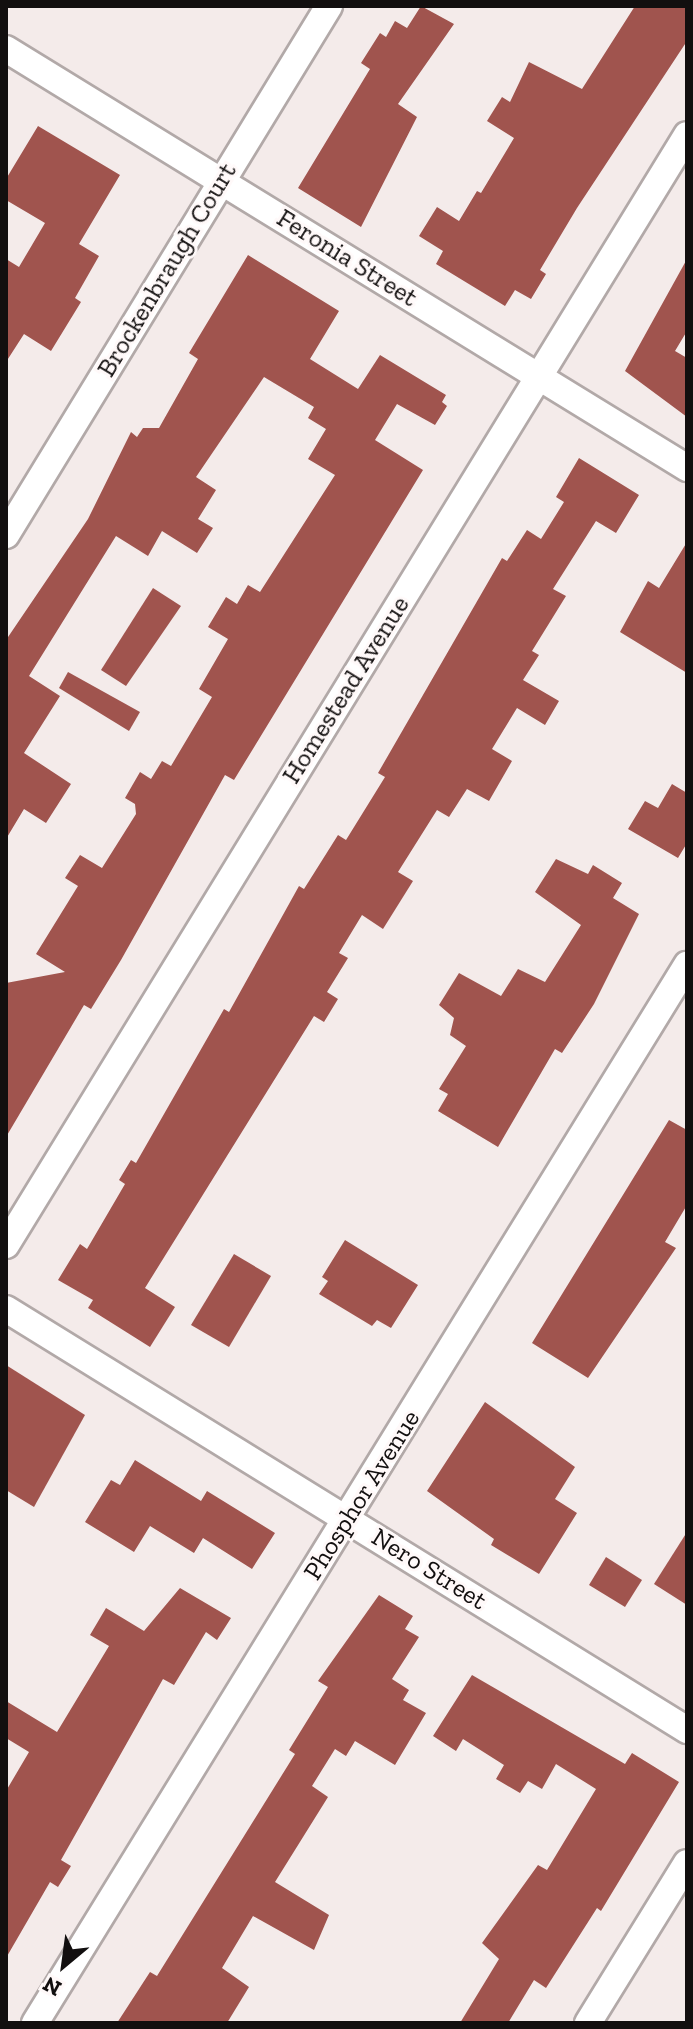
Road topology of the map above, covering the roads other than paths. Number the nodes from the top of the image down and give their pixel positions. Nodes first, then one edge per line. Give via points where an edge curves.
1 (329, 6) edge
2 (6, 49) edge
3 (687, 135) edge
4 (221, 181) junction
5 (538, 376) junction
6 (687, 468) edge
7 (6, 535) edge
8 (687, 965) edge
9 (6, 1245) edge
10 (6, 1309) edge
11 (348, 1519) junction
12 (687, 1730) edge
13 (687, 1863) edge
14 (35, 2023) edge
15 (588, 2023) edge

1 - 4 street, Brockenbraugh Court
2 - 4 street, Feronia Street
3 - 5 street, Homestead Avenue
4 - 5 street, Feronia Street
4 - 7 street, Brockenbraugh Court
5 - 6 street, Feronia Street
5 - 9 street, Homestead Avenue
8 - 11 street, Phosphor Avenue
10 - 11 street, Nero Street
11 - 12 street, Nero Street
11 - 14 street, Phosphor Avenue
13 - 15 street

